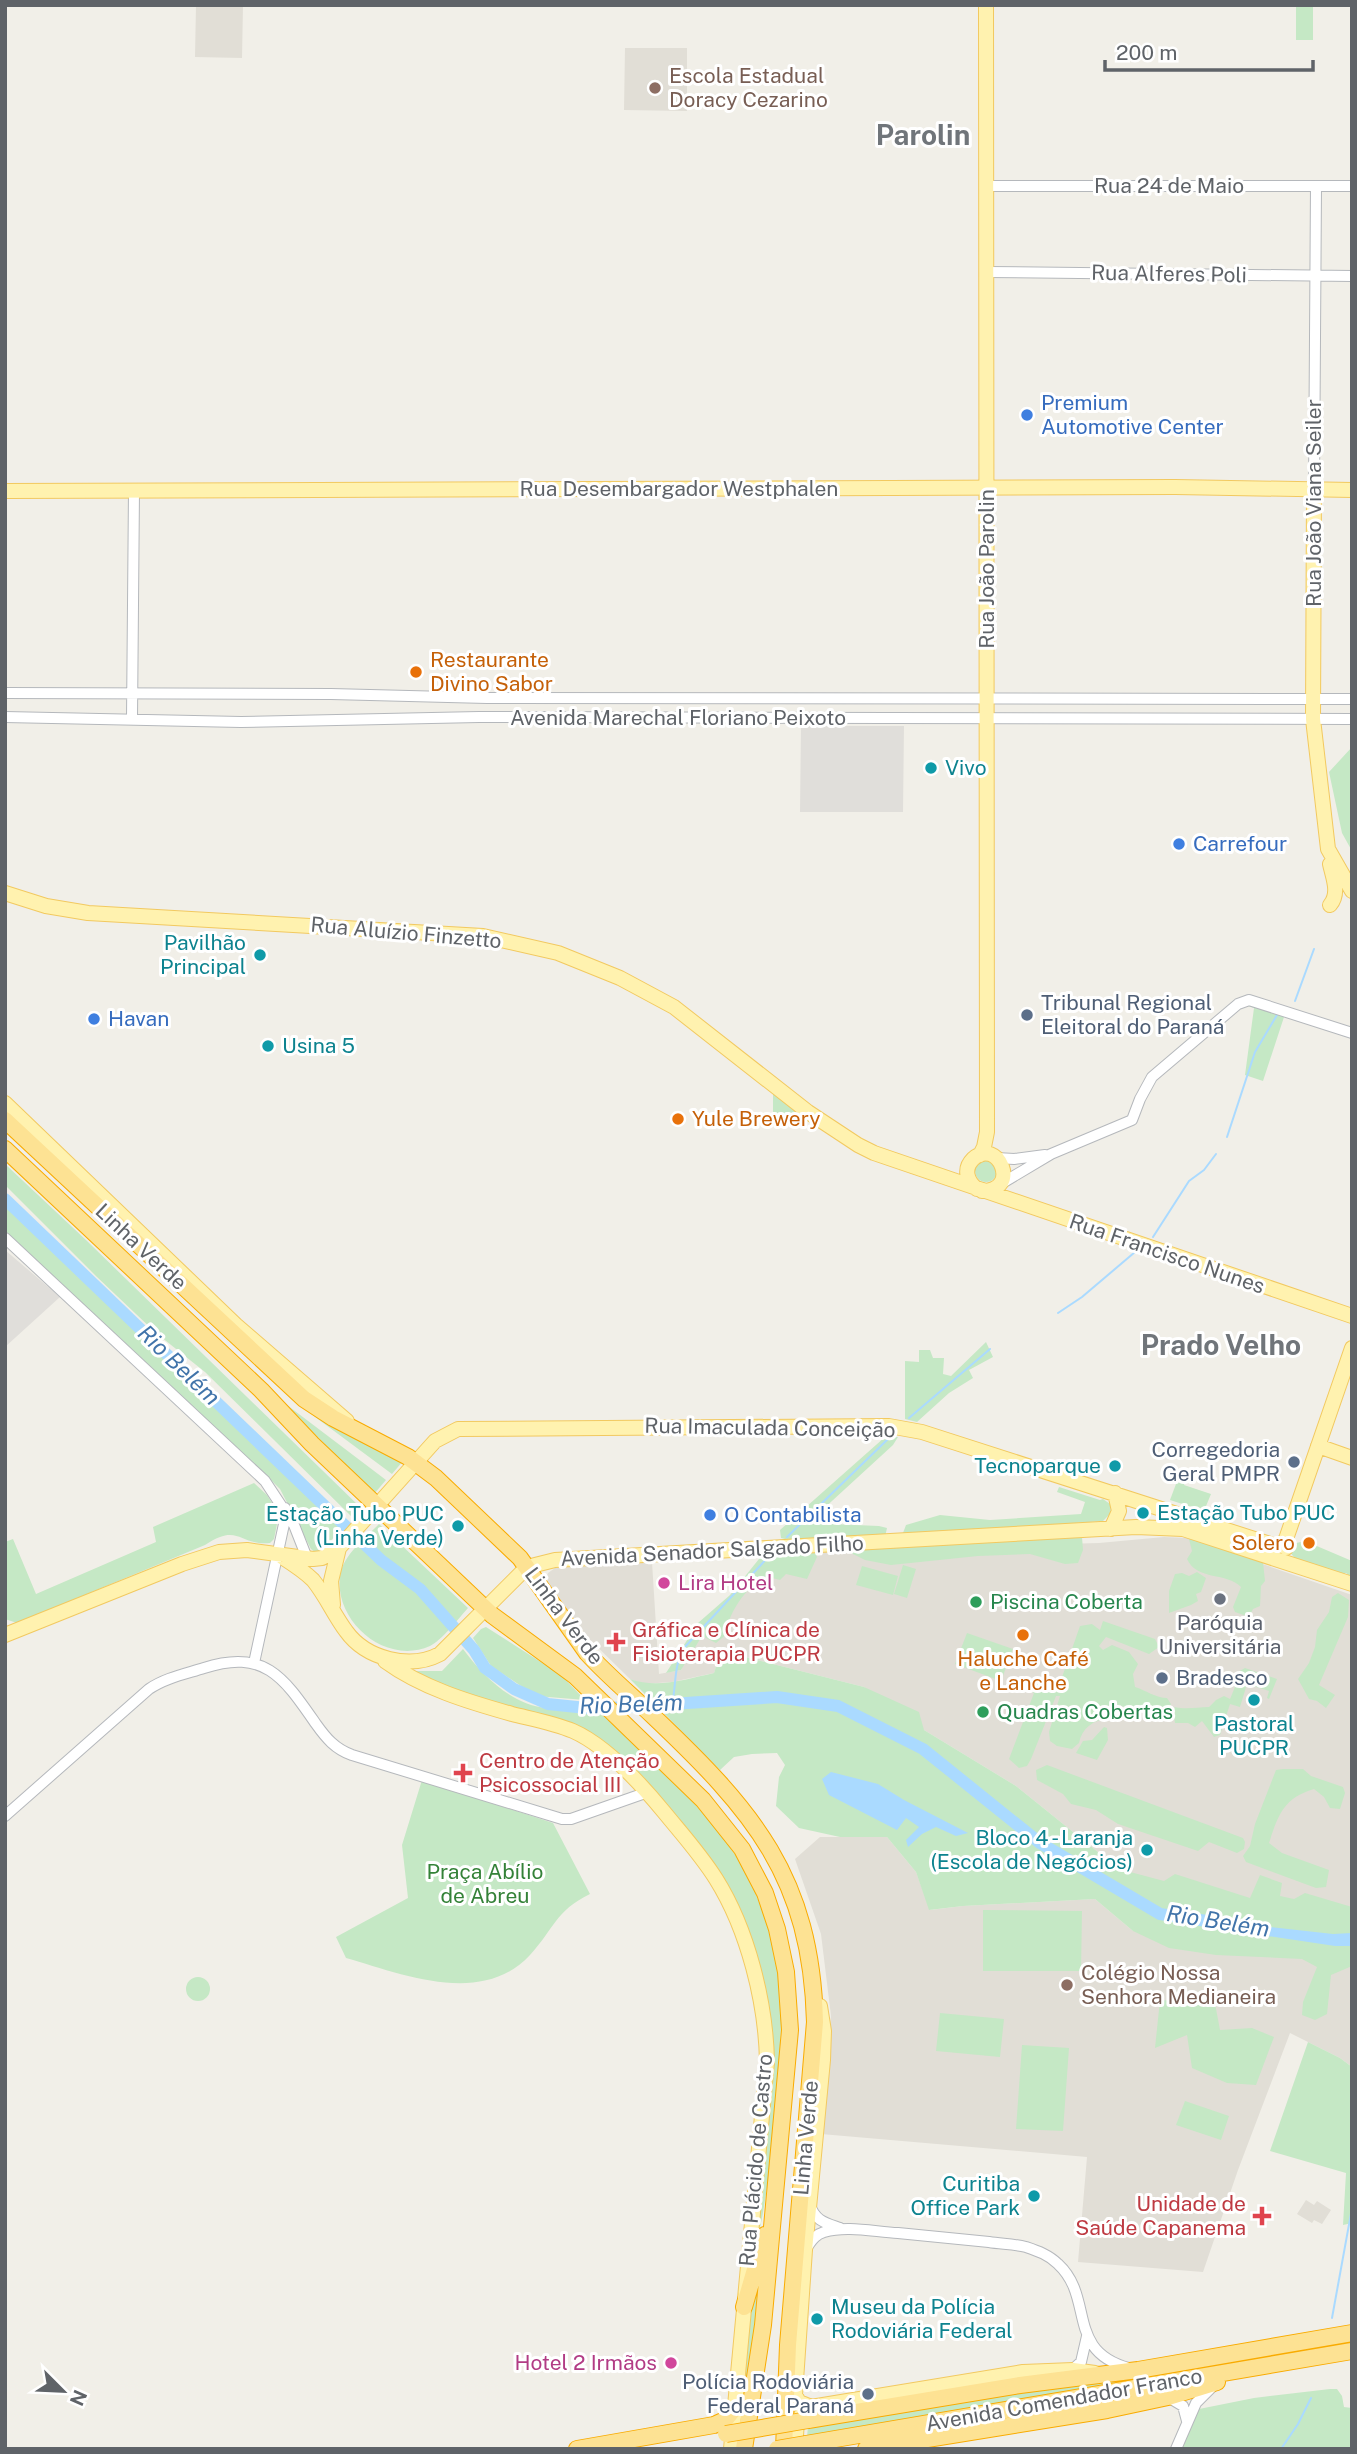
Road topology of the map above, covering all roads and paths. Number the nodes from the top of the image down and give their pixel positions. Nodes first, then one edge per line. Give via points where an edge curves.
1 (986, 5) edge
2 (986, 186) junction
3 (1315, 186) junction
4 (1352, 186) edge
5 (986, 272) junction
6 (1315, 275) junction
7 (1352, 276) edge
8 (986, 488) junction
9 (1314, 489) junction
10 (134, 490) junction
11 (1352, 490) edge
12 (5, 491) edge
13 (5, 693) edge
14 (113, 694) junction
15 (132, 694) junction
16 (987, 698) junction
17 (1012, 698) junction
18 (1313, 699) junction
19 (1352, 699) edge
20 (5, 717) edge
21 (114, 718) junction
22 (132, 718) junction
23 (987, 719) junction
24 (1013, 719) junction
25 (1312, 719) junction
26 (1352, 719) edge
27 (1324, 820) junction
28 (1328, 849) junction
29 (1352, 875) edge
30 (1352, 891) edge
31 (5, 893) edge
32 (1330, 905) dead end
33 (1352, 1033) edge
34 (5, 1103) edge
35 (5, 1119) edge
36 (987, 1132) junction
37 (5, 1149) edge
38 (874, 1153) joint
39 (1051, 1154) junction
40 (980, 1155) junction
41 (997, 1158) junction
42 (999, 1185) junction
43 (980, 1190) junction
44 (5, 1238) edge
45 (1352, 1316) edge
46 (1352, 1349) edge
47 (358, 1432) junction
48 (1318, 1446) junction
49 (1352, 1458) edge
50 (416, 1462) junction
51 (1115, 1493) junction
52 (285, 1508) junction
53 (374, 1511) junction
54 (1111, 1529) junction
55 (1286, 1539) junction
56 (339, 1548) junction
57 (278, 1555) junction
58 (307, 1558) junction
59 (1297, 1566) junction
60 (527, 1567) junction
61 (1352, 1584) edge
62 (335, 1612) junction
63 (481, 1613) junction
64 (5, 1635) edge
65 (375, 1654) junction
66 (254, 1663) junction
67 (648, 1792) junction
68 (5, 1816) edge
69 (808, 1954) junction
70 (775, 2199) junction
71 (810, 2202) junction
72 (842, 2229) junction
73 (805, 2250) junction
74 (744, 2307) junction
75 (1352, 2333) edge
76 (1087, 2336) junction
77 (799, 2340) junction
78 (1352, 2351) edge
79 (1256, 2367) junction
80 (1073, 2370) junction
81 (1138, 2370) junction
82 (1102, 2376) junction
83 (1059, 2381) junction
84 (1220, 2381) junction
85 (786, 2386) junction
86 (1168, 2398) junction
87 (1062, 2400) junction
88 (1127, 2405) junction
89 (734, 2409) junction
90 (810, 2413) junction
91 (1187, 2421) junction
92 (728, 2441) edge
93 (801, 2446) edge
94 (577, 2449) edge
95 (642, 2449) edge
96 (744, 2449) edge
97 (776, 2449) edge
98 (784, 2449) edge
99 (866, 2449) edge
100 (1176, 2449) edge

1 - 2 main road, Rua João Parolin
2 - 3 street, Rua 24 de Maio
2 - 5 main road, Rua João Parolin
3 - 4 street, Rua 24 de Maio
3 - 6 street, Rua João Viana Seiler
5 - 6 street, Rua Alferes Poli
5 - 8 main road, Rua João Parolin
6 - 7 street, Rua Alferes Poli
6 - 9 street, Rua João Viana Seiler
8 - 9 main road, Rua Desembargador Westphalen
8 - 10 main road, Rua Desembargador Westphalen
8 - 16 main road, Rua João Parolin
9 - 11 main road, Rua Desembargador Westphalen
9 - 18 main road, Rua João Viana Seiler
10 - 12 main road, Rua Desembargador Westphalen
10 - 15 street
13 - 14 street, Avenida Marechal Floriano Peixoto
14 - 15 street, Avenida Marechal Floriano Peixoto
14 - 21 street
15 - 16 street, Avenida Marechal Floriano Peixoto
15 - 22 street
16 - 17 street, Avenida Marechal Floriano Peixoto
16 - 23 main road, Rua João Parolin
17 - 18 street, Avenida Marechal Floriano Peixoto
17 - 24 street via 1006,710
18 - 19 street, Avenida Marechal Floriano Peixoto
18 - 25 main road, Rua João Viana Seiler
20 - 21 street, Avenida Marechal Floriano Peixoto
21 - 22 street, Avenida Marechal Floriano Peixoto
22 - 23 street, Avenida Marechal Floriano Peixoto via 240,722 479,717
23 - 24 street, Avenida Marechal Floriano Peixoto
23 - 36 main road, Rua João Parolin
24 - 25 street, Avenida Marechal Floriano Peixoto
25 - 26 street, Avenida Marechal Floriano Peixoto
25 - 27 main road, Rua João Viana Seiler
27 - 28 main road, Rua João Viana Seiler
27 - 29 main road, Rua João Viana Seiler
28 - 30 main road, Rua João Viana Seiler
28 - 32 main road via 1336,890
31 - 38 main road, Rua Aluízio Finzetto via 88,913 482,936 558,953 620,978 674,1007 808,1112
33 - 39 street via 1249,1000 1238,1004 1152,1077 1132,1120
34 - 47 main road via 236,1325
35 - 47 highway, Linha Verde via 296,1393
36 - 40 main road, Rua João Parolin
36 - 41 main road, Rua João Parolin
37 - 53 highway, Linha Verde via 261,1390
38 - 43 main road, Rua Francisco Nunes
39 - 41 street
39 - 42 street
40 - 41 main road
40 - 43 main road via 968,1168 969,1180
41 - 42 main road via 1004,1173
42 - 43 main road
43 - 45 main road, Rua Francisco Nunes
44 - 52 street via 257,1474
46 - 48 main road
47 - 50 highway, Linha Verde
48 - 49 main road
48 - 55 main road
50 - 51 main road, Rua Imaculada Conceição via 435,1441 458,1429 889,1426 922,1432
50 - 53 main road, Rua Imaculada Conceição
50 - 60 highway, Linha Verde
51 - 54 main road via 1119,1511
51 - 55 main road, Rua Imaculada Conceição via 1273,1545
52 - 57 street
52 - 58 street
53 - 56 main road, Rua Imaculada Conceição
53 - 63 highway, Linha Verde
54 - 59 main road, Avenida Senador Salgado Filho via 1183,1529
54 - 60 main road, Avenida Senador Salgado Filho via 555,1560
55 - 59 main road via 1286,1552
56 - 58 main road, Rua Imaculada Conceição via 322,1558
56 - 62 main road via 331,1581
57 - 58 main road, Rua Imaculada Conceição
57 - 62 main road via 310,1577
57 - 64 main road via 239,1550 208,1555
57 - 66 street
59 - 61 main road
60 - 63 main road
60 - 69 highway, Linha Verde via 575,1639 717,1779 761,1832 786,1880
62 - 65 main road via 351,1637
63 - 65 main road via 440,1654 422,1660
63 - 70 highway, Linha Verde via 566,1668 601,1699 697,1794 751,1863 770,1909 786,1972 790,2015
65 - 67 main road, Rua Plácido de Castro via 404,1673 461,1698 572,1731
66 - 67 street via 284,1681 329,1742 352,1755 562,1819
66 - 68 street via 222,1662 153,1686
67 - 74 main road, Rua Plácido de Castro via 724,1892 756,1980 766,2073
69 - 71 main road via 824,2031
69 - 85 highway, Linha Verde via 815,2038
70 - 74 highway
70 - 96 highway, Linha Verde via 762,2333
71 - 72 street via 817,2218
71 - 73 main road
72 - 73 street via 814,2237
72 - 76 street via 1040,2251 1059,2265 1073,2286
73 - 77 main road
74 - 89 main road, Rua Plácido de Castro
75 - 81 highway, Avenida Comendador Franco
76 - 80 street via 1081,2362
76 - 81 street via 1107,2360
77 - 85 highway
77 - 90 main road via 795,2395
78 - 79 highway, Avenida Comendador Franco
79 - 84 highway
79 - 87 highway, Avenida Comendador Franco
80 - 82 main road, Avenida Comendador Franco
80 - 83 street
80 - 90 main road, Avenida Comendador Franco via 1023,2372
81 - 82 highway, Avenida Comendador Franco
82 - 83 highway, Avenida Comendador Franco
83 - 90 highway, Avenida Comendador Franco
84 - 86 highway
84 - 91 street via 1200,2398
85 - 98 highway, Linha Verde
86 - 88 highway
86 - 91 street via 1183,2406
87 - 88 highway via 1109,2400
87 - 93 highway, Avenida Comendador Franco
88 - 99 highway
89 - 92 main road, Rua Plácido de Castro
89 - 94 highway via 714,2425
90 - 92 highway, Avenida Comendador Franco, bridge
90 - 93 main road via 800,2415
91 - 100 street
92 - 95 highway, Avenida Comendador Franco
93 - 97 highway, Avenida Comendador Franco, bridge

